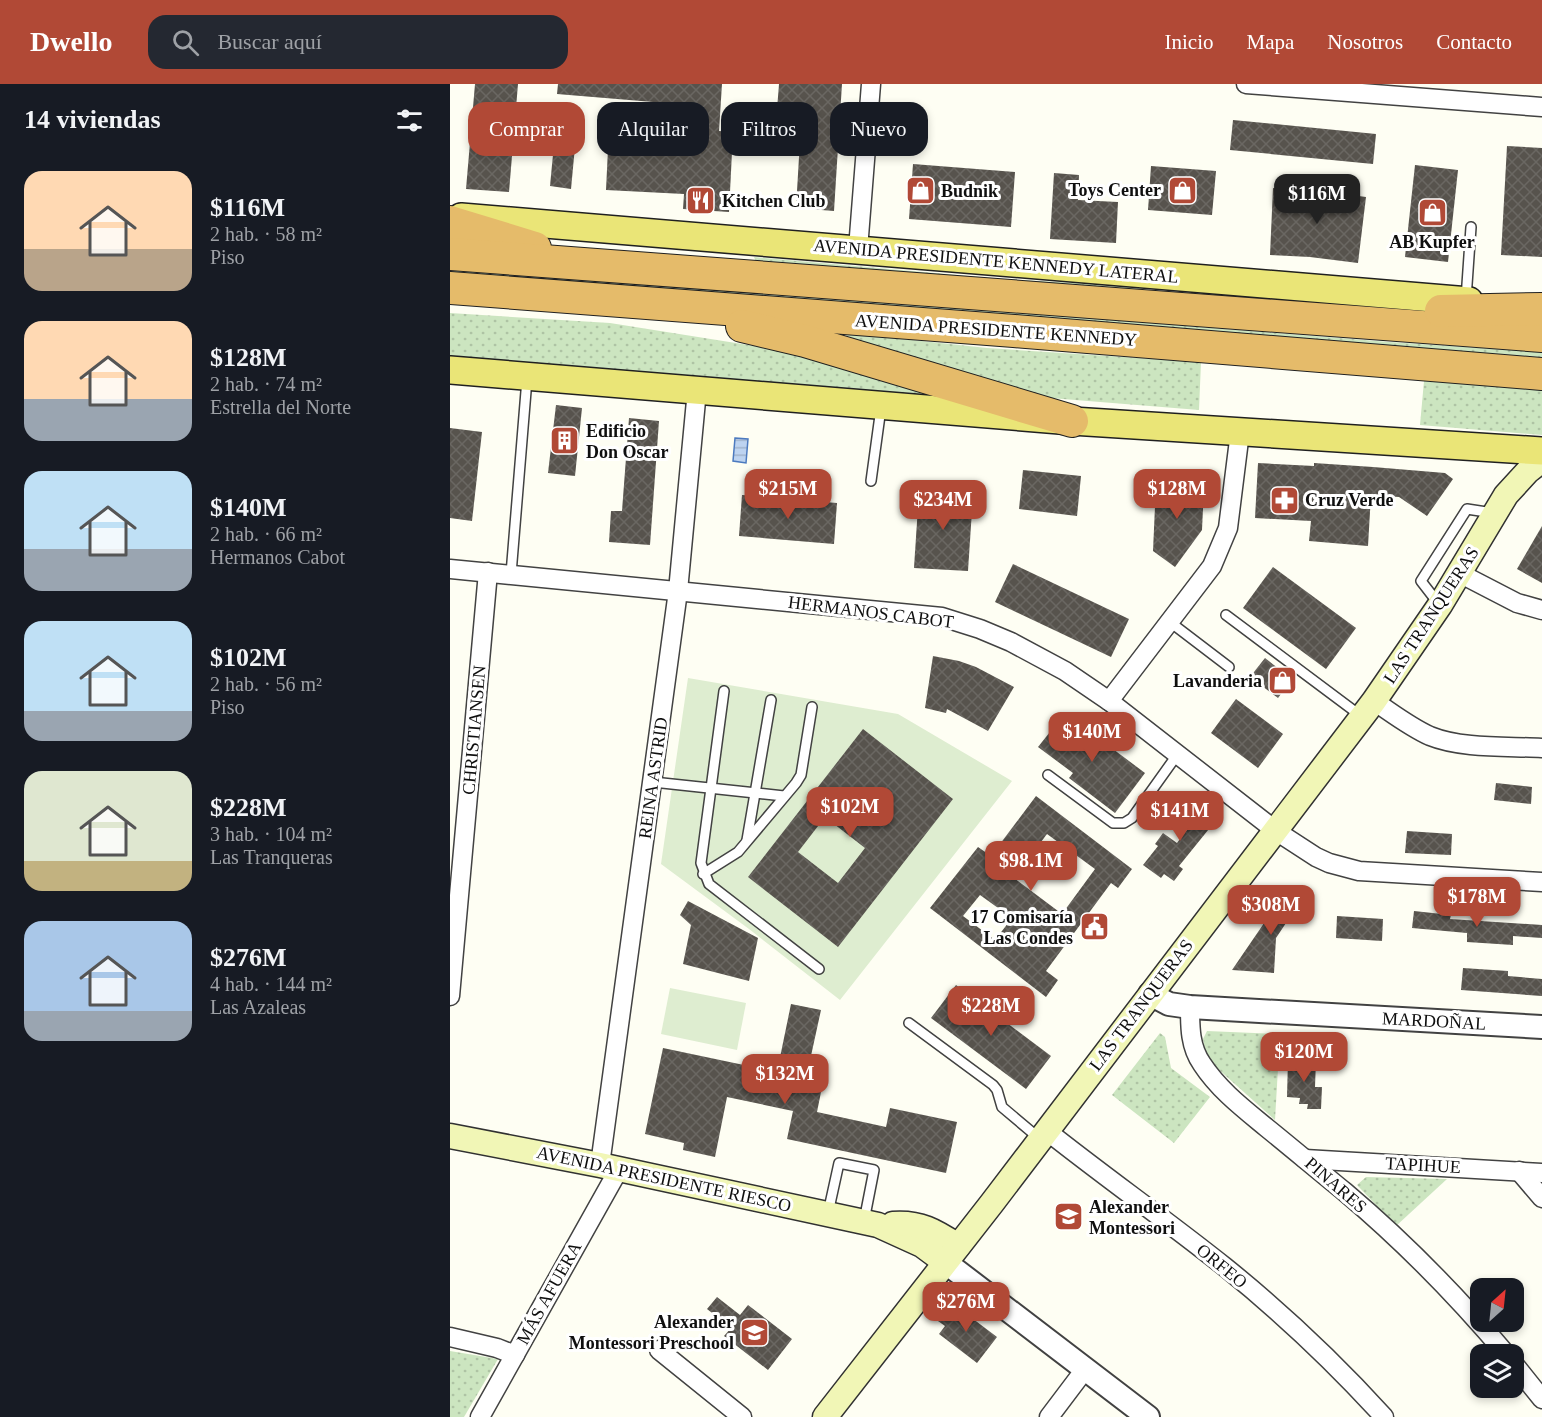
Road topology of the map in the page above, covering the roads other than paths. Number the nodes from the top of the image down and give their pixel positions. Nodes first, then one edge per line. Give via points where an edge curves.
1 (871, 84) edge
2 (1246, 84) edge
3 (1401, 90) edge
4 (1542, 107) edge
5 (450, 216) edge
6 (450, 222) edge
7 (1471, 227) dead end
8 (858, 249) junction
9 (450, 254) edge
10 (615, 267) junction
11 (450, 288) edge
12 (1466, 300) junction
13 (648, 304) junction
14 (1542, 308) edge
15 (1274, 317) junction
16 (1542, 336) edge
17 (450, 370) edge
18 (1542, 374) edge
19 (527, 376) junction
20 (697, 390) junction
21 (881, 405) junction
22 (1072, 421) junction
23 (1240, 432) junction
24 (1487, 447) junction
25 (1542, 451) edge
26 (1542, 460) edge
27 (871, 481) dead end
28 (1501, 504) junction
29 (450, 569) edge
30 (488, 572) junction
31 (1460, 573) junction
32 (510, 574) junction
33 (678, 591) junction
34 (1440, 605) junction
35 (1542, 610) edge
36 (1226, 615) dead end
37 (1170, 622) junction
38 (1229, 667) dead end
39 (724, 691) dead end
40 (771, 700) dead end
41 (1109, 701) junction
42 (812, 707) dead end
43 (1368, 709) junction
44 (1542, 748) edge
45 (1177, 755) junction
46 (1048, 775) dead end
47 (653, 782) junction
48 (710, 788) junction
49 (755, 793) junction
50 (784, 796) junction
51 (1276, 831) junction
52 (746, 843) junction
53 (703, 874) junction
54 (1542, 882) edge
55 (819, 969) dead end
56 (1150, 994) junction
57 (450, 996) edge
58 (1190, 1007) junction
59 (909, 1023) dead end
60 (1542, 1027) edge
61 (1043, 1135) junction
62 (450, 1136) edge
63 (1305, 1159) junction
64 (609, 1167) junction
65 (1519, 1171) junction
66 (1542, 1173) edge
67 (1542, 1198) edge
68 (828, 1214) junction
69 (871, 1223) junction
70 (951, 1254) junction
71 (450, 1337) edge
72 (1497, 1344) edge
73 (660, 1350) dead end
74 (514, 1355) junction
75 (1086, 1368) junction
76 (1524, 1376) edge
77 (1542, 1399) edge
78 (480, 1417) edge
79 (742, 1417) edge
80 (825, 1417) edge
81 (1049, 1417) edge
82 (1148, 1417) edge
83 (1384, 1417) edge

1 - 8 street
2 - 3 street
3 - 4 street
5 - 8 main road, AVENIDA PRESIDENTE KENNEDY LATERAL
6 - 10 highway
7 - 12 lane
8 - 12 main road, AVENIDA PRESIDENTE KENNEDY LATERAL
9 - 10 highway, AVENIDA PRESIDENTE KENNEDY
10 - 15 highway, AVENIDA PRESIDENTE KENNEDY
11 - 13 highway, AVENIDA PRESIDENTE KENNEDY
12 - 14 main road, AVENIDA PRESIDENTE KENNEDY LATERAL
13 - 18 highway, AVENIDA PRESIDENTE KENNEDY
13 - 22 highway via 806,341
14 - 15 highway
15 - 16 highway, AVENIDA PRESIDENTE KENNEDY
17 - 19 main road
19 - 20 main road
19 - 32 lane
20 - 21 main road
20 - 33 street, REINA ASTRID
21 - 22 main road
21 - 27 lane
22 - 23 main road
23 - 24 main road
23 - 37 street via 1228,528 1212,566
24 - 25 main road
24 - 28 main road via 1500,457 1508,471
26 - 28 main road, LAS TRANQUERAS
28 - 31 main road, LAS TRANQUERAS
28 - 34 lane via 1467,509 1421,581
29 - 30 street, HERMANOS CABOT
30 - 32 street, HERMANOS CABOT
30 - 57 street, CHRISTIANSEN
31 - 34 main road, LAS TRANQUERAS
31 - 35 street via 1517,603
32 - 33 street, HERMANOS CABOT
33 - 41 street, HERMANOS CABOT via 942,617 1011,642 1065,671
33 - 47 street, REINA ASTRID
34 - 43 main road, LAS TRANQUERAS
36 - 43 lane
37 - 38 lane
37 - 41 street
39 - 48 lane
40 - 49 lane
41 - 45 street, HERMANOS CABOT
42 - 50 lane via 801,775
43 - 44 street via 1444,740
43 - 51 main road, LAS TRANQUERAS
45 - 46 lane via 1132,818 1124,823 1113,823
45 - 51 street, HERMANOS CABOT
47 - 48 lane
47 - 64 street, REINA ASTRID
48 - 49 lane
48 - 53 lane
49 - 50 lane
49 - 52 lane
50 - 52 lane
51 - 54 street, HERMANOS CABOT via 1316,857 1359,871
51 - 56 main road, LAS TRANQUERAS
52 - 53 lane via 729,859
53 - 55 lane via 709,884
56 - 58 street, MARDOÑAL via 1169,1004
56 - 61 main road, LAS TRANQUERAS
58 - 60 street, MARDOÑAL
58 - 63 street, PINARES via 1190,1033 1201,1063 1234,1101
59 - 61 lane via 993,1085 1002,1107
61 - 70 main road, LAS TRANQUERAS
61 - 83 street, ORFEO via 1262,1298 1331,1361
62 - 64 main road, AVENIDA PRESIDENTE RIESCO
63 - 65 street, TAPIHUE
63 - 72 street, PINARES via 1405,1247
64 - 68 main road, AVENIDA PRESIDENTE RIESCO
64 - 74 street, MÁS AFUERA
65 - 66 street, TAPIHUE
65 - 67 street
68 - 69 main road, AVENIDA PRESIDENTE RIESCO
68 - 69 lane via 839,1163 874,1170
69 - 70 main road, AVENIDA PRESIDENTE RIESCO via 907,1223 933,1229
70 - 75 street
70 - 80 main road, LAS TRANQUERAS
71 - 74 street
73 - 79 street
74 - 78 street, MÁS AFUERA
75 - 81 street
75 - 82 street
76 - 77 street

